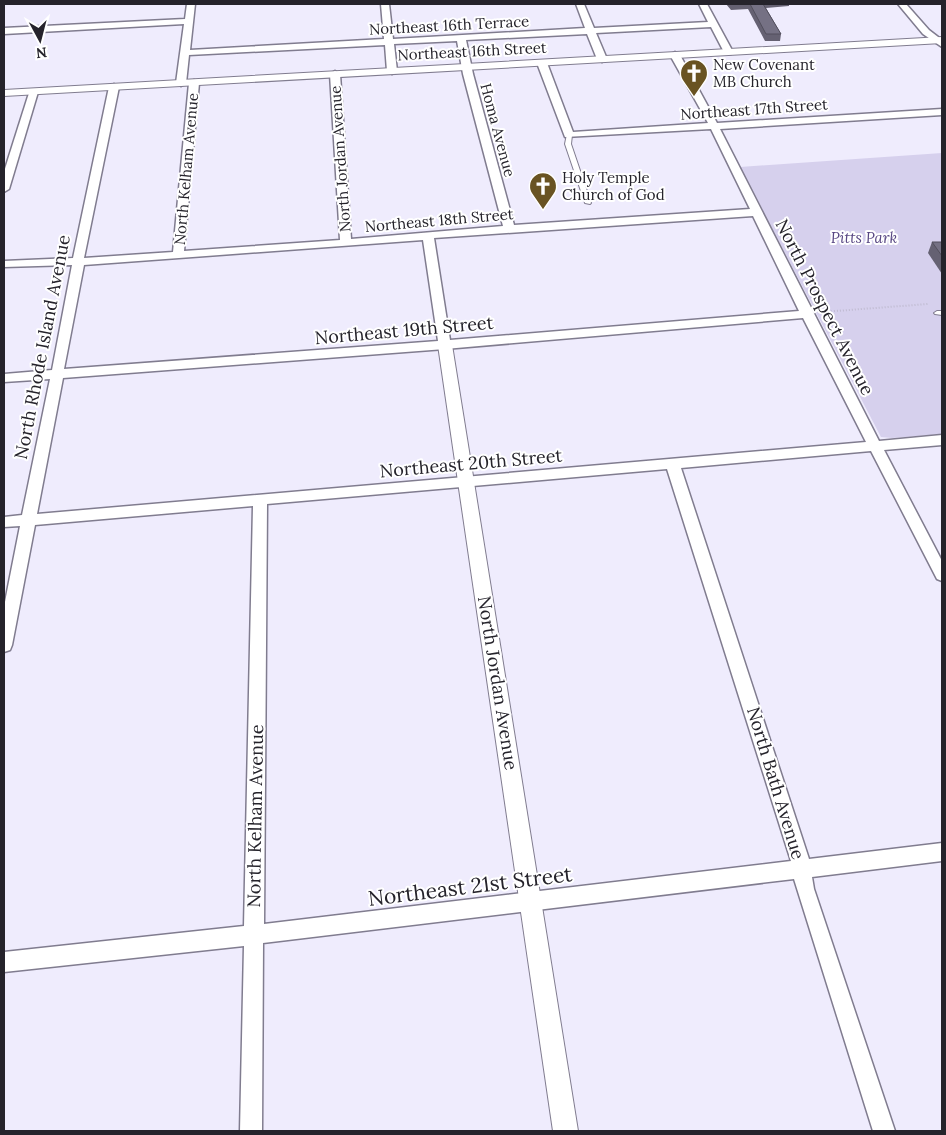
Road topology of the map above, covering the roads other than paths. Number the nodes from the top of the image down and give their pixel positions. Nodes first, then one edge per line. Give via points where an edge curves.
1 (191, 4) edge
2 (385, 4) edge
3 (580, 4) edge
4 (703, 4) edge
5 (902, 4) edge
6 (188, 21) junction
7 (715, 24) junction
8 (4, 31) edge
9 (591, 31) junction
10 (461, 38) junction
11 (941, 41) edge
12 (389, 42) junction
13 (728, 52) junction
14 (184, 53) junction
15 (676, 55) junction
16 (602, 59) junction
17 (542, 63) junction
18 (467, 67) junction
19 (392, 71) junction
20 (335, 74) junction
21 (181, 83) junction
22 (194, 83) junction
23 (114, 87) junction
24 (33, 92) junction
25 (4, 94) edge
26 (942, 112) edge
27 (714, 126) junction
28 (568, 135) junction
29 (4, 189) edge
30 (588, 203) dead end
31 (757, 212) junction
32 (509, 229) junction
33 (428, 235) junction
34 (346, 243) junction
35 (178, 255) junction
36 (79, 261) junction
37 (4, 264) edge
38 (807, 314) junction
39 (445, 345) junction
40 (57, 374) junction
41 (4, 378) edge
42 (942, 440) edge
43 (877, 446) junction
44 (672, 463) junction
45 (466, 482) junction
46 (260, 501) junction
47 (29, 520) junction
48 (4, 522) edge
49 (942, 574) edge
50 (4, 645) edge
51 (942, 852) edge
52 (802, 869) junction
53 (532, 901) junction
54 (254, 935) junction
55 (4, 962) edge
56 (251, 1131) edge
57 (566, 1131) edge
58 (884, 1131) edge

1 - 6 street, North Kelham Avenue
2 - 12 street
3 - 9 street
4 - 7 street
5 - 11 street via 926,32
6 - 8 street
6 - 14 street, North Kelham Avenue
7 - 9 street, Northeast 16th Terrace
7 - 13 street
9 - 10 street, Northeast 16th Terrace
9 - 16 street
10 - 12 street, Northeast 16th Terrace
10 - 18 street, Homa Avenue
11 - 13 street, Northeast 16th Street
12 - 14 street, Northeast 16th Terrace
12 - 19 street
13 - 15 street, Northeast 16th Street
14 - 21 street, North Kelham Avenue
15 - 16 street, Northeast 16th Street
15 - 27 street, North Prospect Avenue
16 - 17 street, Northeast 16th Street
17 - 18 street, Northeast 16th Street
17 - 28 street
18 - 19 street, Northeast 16th Street
18 - 32 street, Homa Avenue
19 - 20 street, Northeast 16th Street
20 - 22 street, Northeast 16th Street
20 - 34 street, North Jordan Avenue
21 - 22 street, Northeast 16th Street
21 - 23 street, Northeast 16th Street
22 - 35 street, North Kelham Avenue
23 - 24 street, Northeast 16th Street
23 - 36 street, North Rhode Island Avenue
24 - 25 street, Northeast 16th Street
24 - 29 street
26 - 27 street, Northeast 17th Street
27 - 28 street, Northeast 17th Street
27 - 31 street, North Prospect Avenue
28 - 30 lane via 568,144
31 - 32 street, Northeast 18th Street
31 - 38 street, North Prospect Avenue
32 - 33 street, Northeast 18th Street
33 - 34 street, Northeast 18th Street
33 - 39 street, North Jordan Avenue
34 - 35 street, Northeast 18th Street
35 - 36 street, Northeast 18th Street
36 - 37 street, Northeast 18th Street
36 - 40 street, North Rhode Island Avenue
38 - 39 street, Northeast 19th Street
38 - 43 street, North Prospect Avenue
39 - 40 street, Northeast 19th Street
39 - 45 street, North Jordan Avenue
40 - 41 street, Northeast 19th Street
40 - 47 street, North Rhode Island Avenue
42 - 43 street, Northeast 20th Street
43 - 44 street, Northeast 20th Street
43 - 49 street, North Prospect Avenue
44 - 45 street, Northeast 20th Street
44 - 52 street, North Bath Avenue via 800,852
45 - 46 street, Northeast 20th Street
45 - 53 street, North Jordan Avenue
46 - 47 street, Northeast 20th Street
46 - 54 street, North Kelham Avenue
47 - 48 street, Northeast 20th Street
47 - 50 street, North Rhode Island Avenue
51 - 52 street, Northeast 21st Street
52 - 53 street, Northeast 21st Street
52 - 58 street, North Bath Avenue
53 - 54 street, Northeast 21st Street
53 - 57 street, North Jordan Avenue
54 - 55 street, Northeast 21st Street
54 - 56 street, North Kelham Avenue

